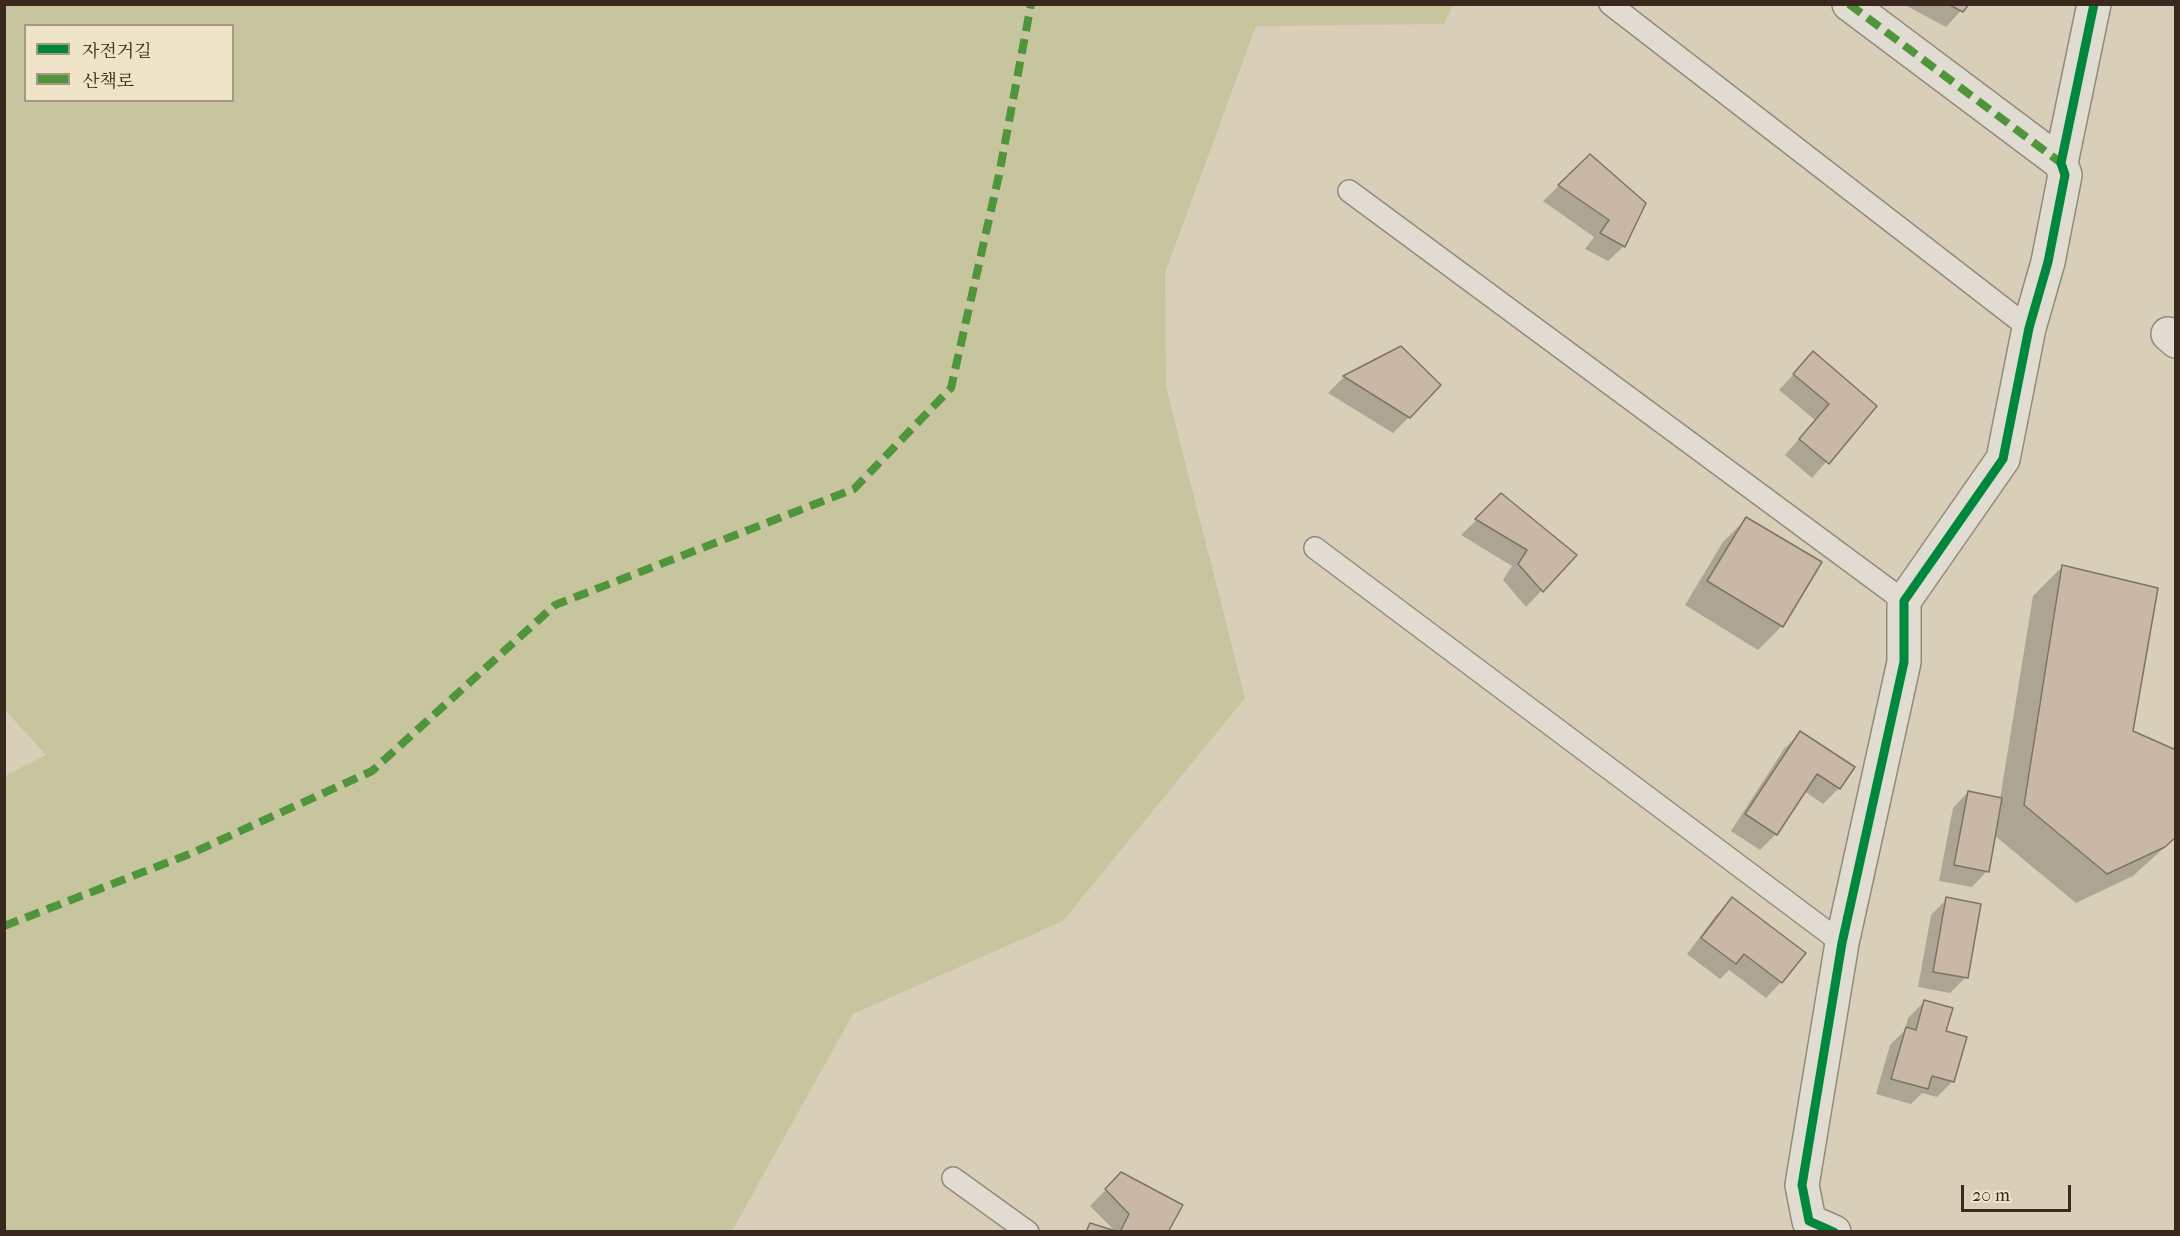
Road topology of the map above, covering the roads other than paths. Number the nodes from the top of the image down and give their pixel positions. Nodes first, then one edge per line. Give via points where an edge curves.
1 (1610, 4) edge
2 (1849, 4) edge
3 (2094, 4) edge
4 (2061, 163) junction
5 (1349, 191) dead end
6 (2029, 328) junction
7 (1315, 548) dead end
8 (1904, 601) junction
9 (1842, 943) junction
10 (953, 1178) dead end
11 (1028, 1232) edge
12 (1834, 1232) edge

1 - 6 lane
2 - 4 street
3 - 4 street
4 - 6 street via 2065,175 2048,262
5 - 8 lane
6 - 8 street via 2003,459
7 - 9 lane
8 - 9 street via 1904,662
9 - 12 street via 1802,1185 1809,1221
10 - 11 lane

